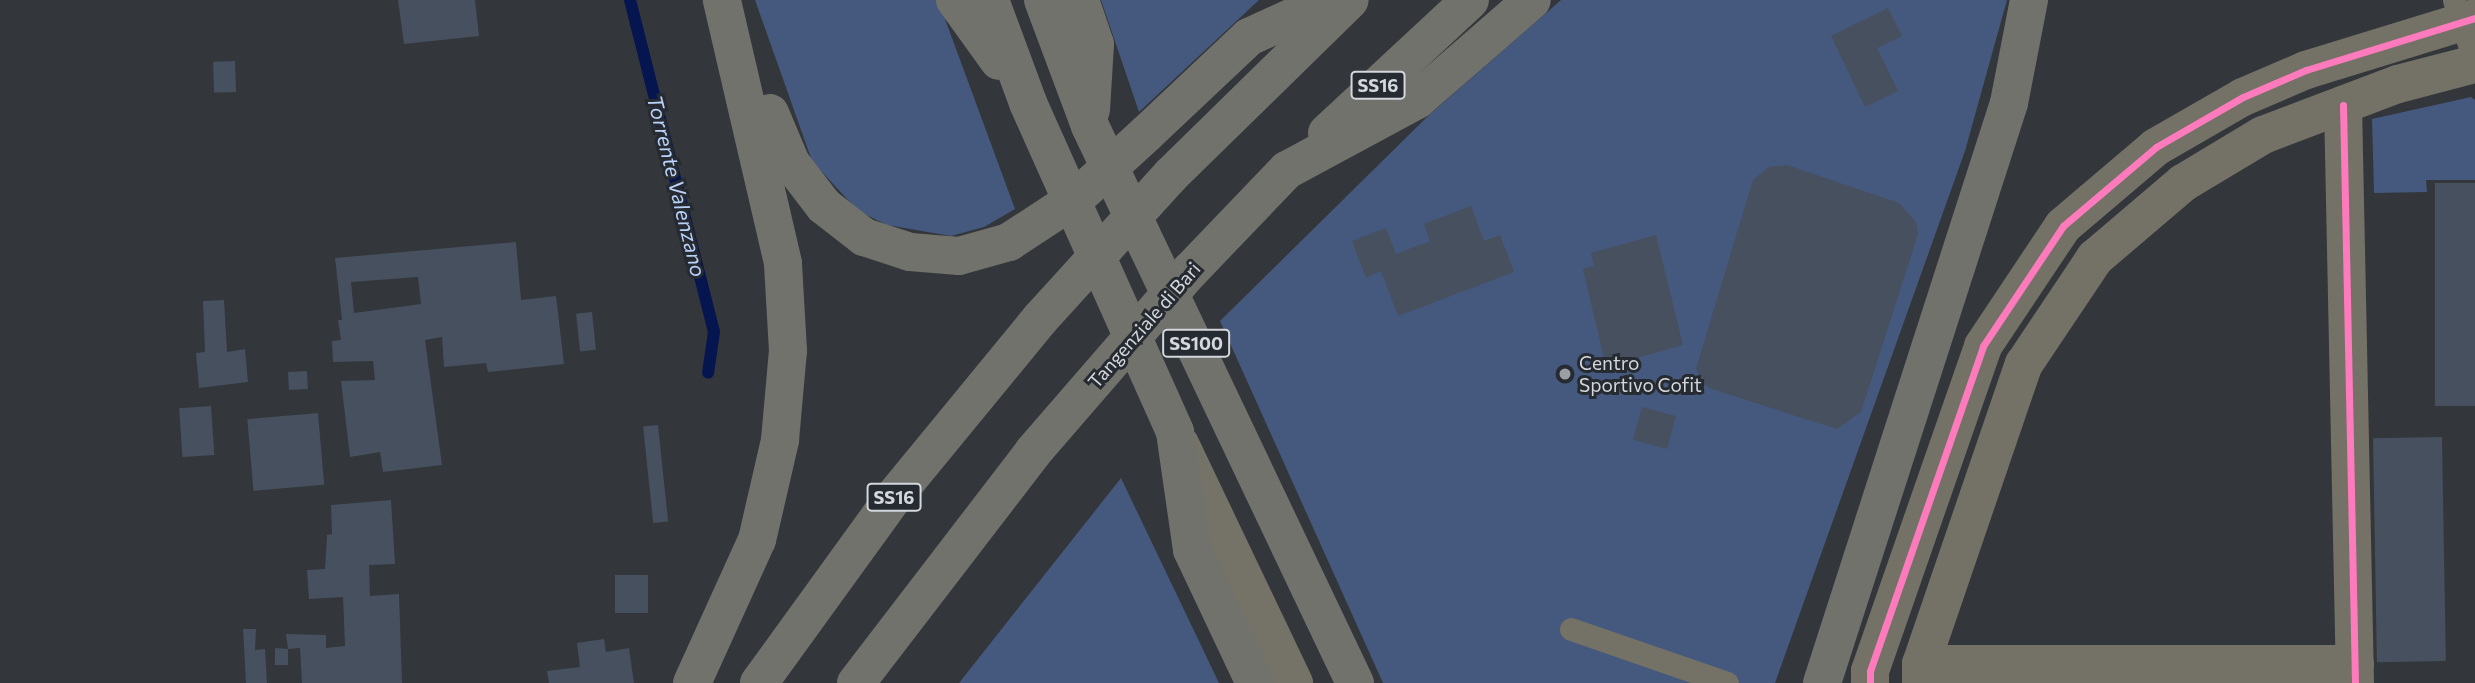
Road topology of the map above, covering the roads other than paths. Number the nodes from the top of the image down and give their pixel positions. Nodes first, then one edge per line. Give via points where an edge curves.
1 (955, 0) edge
2 (990, 0) edge
3 (1043, 0) edge
4 (1080, 0) edge
5 (1330, 0) edge
6 (1350, 0) edge
7 (1470, 0) edge
8 (1532, 0) edge
9 (2029, 0) edge
10 (2056, 0) edge
11 (2464, 13) edge
12 (727, 14) edge
13 (2475, 63) edge
14 (2243, 97) junction
15 (1028, 103) junction
16 (2009, 103) junction
17 (2343, 105) junction
18 (1090, 126) junction
19 (2263, 135) junction
20 (1287, 170) junction
21 (1175, 432) junction
22 (899, 622) junction
23 (1571, 629) dead end
24 (1921, 674) edge
25 (2355, 674) edge
26 (692, 683) edge
27 (759, 683) edge
28 (856, 683) edge
29 (873, 683) edge
30 (1255, 683) edge
31 (1294, 683) edge
32 (1355, 683) edge
33 (1727, 683) edge
34 (1822, 683) edge
35 (1870, 683) edge

1 - 15 highway
2 - 15 highway, SS100
3 - 18 highway, SS100
4 - 18 highway via 1095,44
5 - 12 highway, bridge via 1249,37 1076,198 1009,242 959,256 910,252 864,237 824,206 791,163
6 - 27 highway, SS16, bridge via 1171,175 1040,319 893,498
7 - 20 highway, Tangenziale di Bari / SS16
8 - 20 highway via 1417,100
9 - 16 highway
10 - 16 highway
11 - 13 lane
11 - 14 street
12 - 26 highway via 783,263 788,351 780,440 757,540
13 - 17 street
14 - 19 lane
14 - 35 street via 2157,147 2063,226 2020,287 1983,346 1870,671
15 - 21 highway, SS100
16 - 34 highway
17 - 19 street
17 - 25 street
18 - 32 highway, SS100
19 - 24 street via 2182,183 2095,258 2024,364
20 - 22 highway, Tangenziale di Bari / SS16, bridge via 1190,271 1033,452
21 - 30 highway, SS100 via 1192,550
21 - 31 main road, SS100
22 - 28 highway, Tangenziale di Bari / SS16
22 - 29 highway
23 - 33 lane
24 - 25 street

